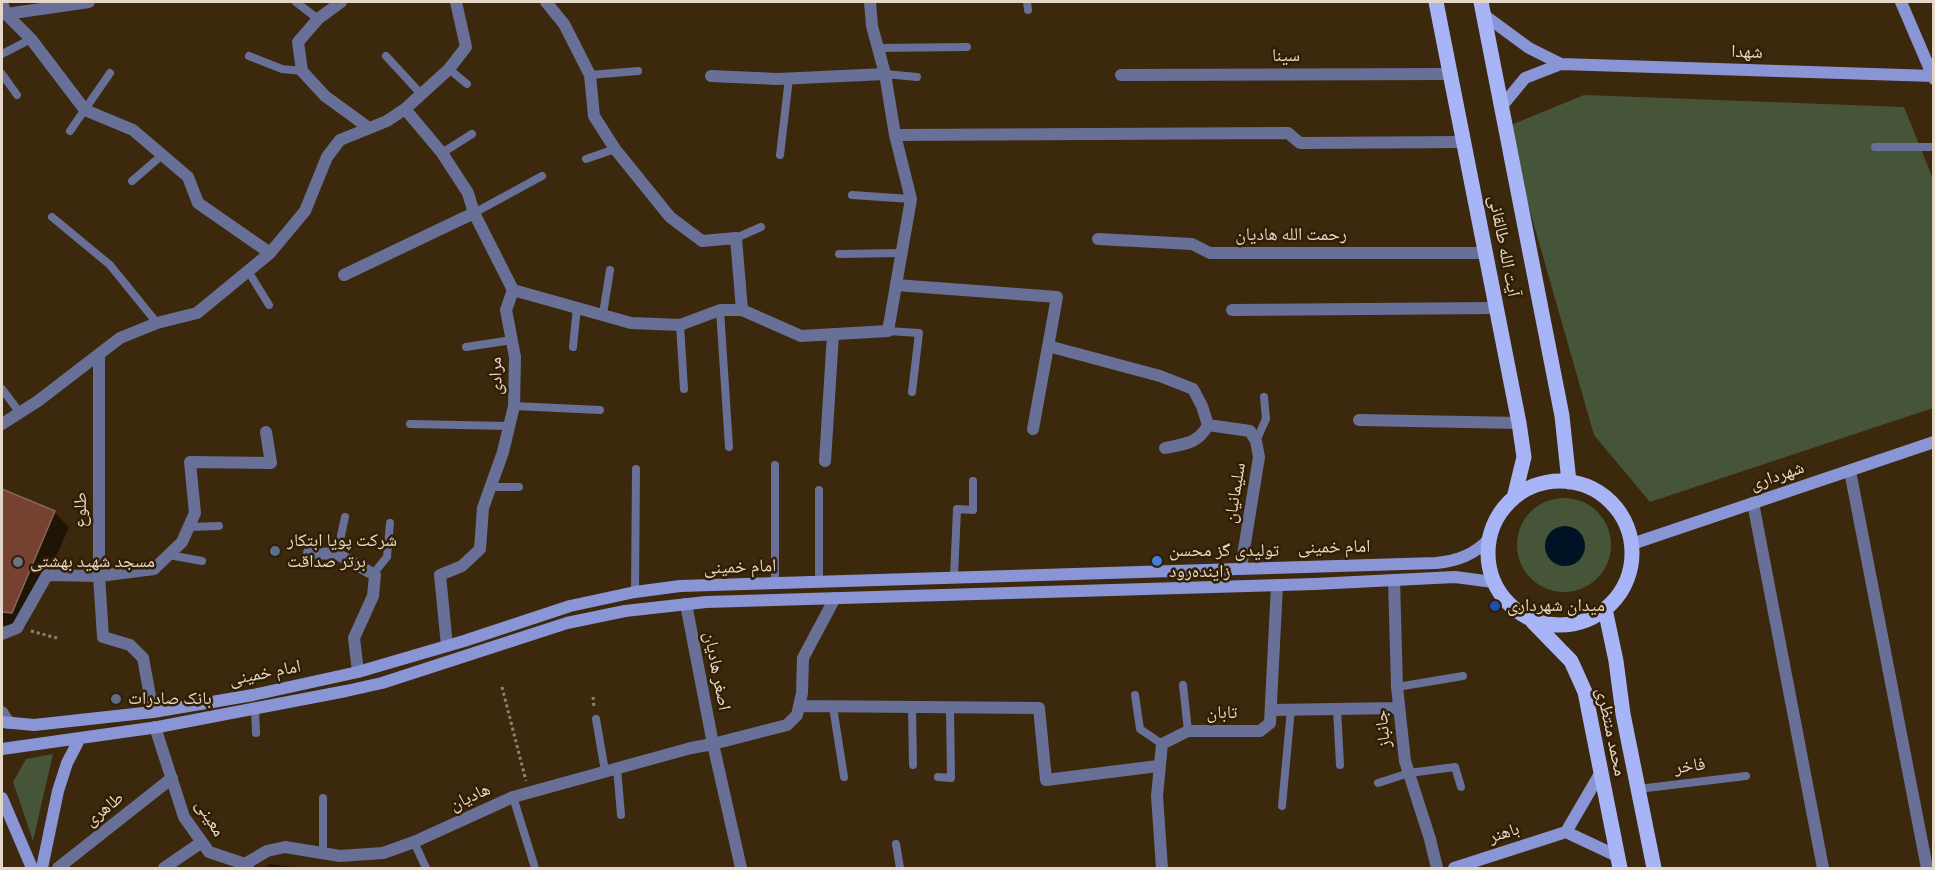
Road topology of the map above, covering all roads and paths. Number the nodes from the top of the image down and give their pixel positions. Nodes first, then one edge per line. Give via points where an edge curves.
1 (89, 2) edge
2 (296, 2) edge
3 (341, 2) edge
4 (456, 2) edge
5 (546, 2) edge
6 (870, 2) edge
7 (1436, 2) edge
8 (1900, 2) edge
9 (1482, 8) edge
10 (4, 9) edge
11 (318, 19) junction
12 (31, 39) junction
13 (967, 47) dead end
14 (878, 48) junction
15 (2, 54) edge
16 (249, 56) dead end
17 (386, 56) dead end
18 (1561, 64) junction
19 (449, 69) junction
20 (302, 71) junction
21 (638, 71) dead end
22 (110, 73) dead end
23 (2, 74) edge
24 (885, 74) junction
25 (1451, 74) junction
26 (590, 75) junction
27 (1121, 75) dead end
28 (711, 76) dead end
29 (1933, 77) edge
30 (789, 78) junction
31 (918, 78) dead end
32 (467, 84) dead end
33 (421, 94) junction
34 (17, 95) dead end
35 (1502, 106) junction
36 (405, 109) junction
37 (85, 110) junction
38 (369, 128) junction
39 (70, 131) dead end
40 (472, 134) dead end
41 (895, 135) junction
42 (1464, 142) junction
43 (1875, 147) dead end
44 (1934, 147) edge
45 (615, 149) junction
46 (442, 153) junction
47 (780, 155) dead end
48 (161, 156) junction
49 (586, 159) dead end
50 (542, 176) dead end
51 (132, 181) dead end
52 (852, 195) dead end
53 (911, 199) junction
54 (474, 213) junction
55 (52, 217) dead end
56 (761, 227) dead end
57 (736, 238) junction
58 (1098, 239) dead end
59 (270, 253) junction
60 (901, 253) junction
61 (1486, 253) junction
62 (839, 254) dead end
63 (610, 270) dead end
64 (248, 271) junction
65 (344, 275) dead end
66 (896, 285) junction
67 (513, 290) junction
68 (269, 305) dead end
69 (578, 307) junction
70 (1497, 308) junction
71 (720, 310) junction
72 (742, 310) junction
73 (1232, 310) dead end
74 (603, 315) junction
75 (157, 323) junction
76 (680, 325) junction
77 (888, 331) junction
78 (833, 334) junction
79 (512, 340) junction
80 (1048, 346) junction
81 (466, 347) dead end
82 (573, 347) dead end
83 (99, 354) junction
84 (2, 389) edge
85 (684, 389) dead end
86 (912, 392) dead end
87 (1264, 397) dead end
88 (514, 406) junction
89 (600, 410) dead end
90 (20, 413) junction
91 (1359, 420) dead end
92 (1519, 423) junction
93 (2, 424) edge
94 (410, 424) dead end
95 (1208, 425) junction
96 (509, 426) junction
97 (1034, 429) dead end
98 (266, 432) dead end
99 (1256, 441) junction
100 (1934, 442) edge
101 (729, 447) dead end
102 (1165, 448) dead end
103 (825, 460) dead end
104 (775, 465) dead end
105 (636, 469) dead end
106 (1850, 471) junction
107 (973, 481) dead end
108 (1569, 482) junction
109 (491, 487) junction
110 (519, 487) dead end
111 (819, 490) dead end
112 (1514, 498) junction
113 (1753, 503) junction
114 (345, 517) dead end
115 (390, 523) dead end
116 (219, 526) dead end
117 (189, 527) junction
118 (1489, 539) junction
119 (1632, 544) junction
120 (309, 553) dead end
121 (337, 554) junction
122 (169, 555) junction
123 (202, 561) dead end
124 (1241, 568) junction
125 (373, 574) junction
126 (99, 576) junction
127 (954, 577) junction
128 (1394, 580) junction
129 (837, 581) junction
130 (819, 582) junction
131 (1493, 582) junction
132 (775, 583) junction
133 (1277, 585) junction
134 (634, 592) junction
135 (836, 598) junction
136 (687, 604) junction
137 (1605, 609) junction
138 (1531, 620) junction
139 (17, 628) junction
140 (2, 634) edge
141 (57, 638) dead end
142 (447, 646) junction
143 (358, 672) junction
144 (1463, 676) dead end
145 (1183, 685) dead end
146 (502, 687) dead end
147 (1397, 687) junction
148 (1134, 695) dead end
149 (799, 706) junction
150 (833, 707) junction
151 (912, 707) junction
152 (950, 708) junction
153 (1399, 708) junction
154 (255, 709) junction
155 (1291, 709) junction
156 (1337, 709) junction
157 (1271, 710) junction
158 (2, 712) edge
159 (153, 712) junction
160 (596, 719) dead end
161 (5, 723) edge
162 (155, 727) junction
163 (1188, 731) junction
164 (256, 732) dead end
165 (80, 738) junction
166 (713, 744) junction
167 (1161, 744) junction
168 (2, 749) edge
169 (913, 765) dead end
170 (1340, 765) dead end
171 (1158, 766) junction
172 (611, 770) junction
173 (1601, 772) junction
174 (1408, 774) junction
175 (1746, 776) dead end
176 (844, 777) dead end
177 (938, 777) dead end
178 (172, 778) junction
179 (1378, 783) dead end
180 (1461, 787) dead end
181 (1638, 789) junction
182 (529, 792) junction
183 (513, 797) junction
184 (323, 798) dead end
185 (3, 803) edge
186 (1282, 806) dead end
187 (621, 815) dead end
188 (1566, 832) junction
189 (202, 842) junction
190 (414, 842) junction
191 (896, 844) dead end
192 (322, 853) junction
193 (1619, 862) edge
194 (246, 866) edge
195 (32, 868) edge
196 (42, 868) edge
197 (58, 868) edge
198 (164, 868) edge
199 (426, 868) edge
200 (535, 868) edge
201 (741, 868) edge
202 (900, 868) edge
203 (1162, 868) edge
204 (1437, 868) edge
205 (1454, 868) edge
206 (1654, 868) edge
207 (1823, 868) edge
208 (1927, 868) edge

1 - 10 street
2 - 11 lane
3 - 11 street
4 - 19 street via 466,47
5 - 26 street via 564,24
6 - 14 street
7 - 25 main road, آیت الله طالقانی
8 - 29 main road
9 - 18 main road via 1529,48
9 - 35 main road, آیت الله طالقانی
10 - 12 street
11 - 20 street via 298,42
12 - 15 lane
12 - 37 street
13 - 14 lane
14 - 24 street
16 - 20 lane via 282,69
17 - 33 lane
18 - 29 main road, شهدا
18 - 35 main road via 1525,78
19 - 32 lane
19 - 33 street
20 - 38 street via 325,96
21 - 26 lane
22 - 37 lane
23 - 34 lane
24 - 30 street
24 - 31 lane
24 - 41 street
25 - 27 street, سینا
25 - 42 main road, آیت الله طالقانی
26 - 45 street via 594,116
28 - 30 street
30 - 47 lane
33 - 36 street
35 - 108 main road, آیت الله طالقانی via 1562,417
36 - 38 street
36 - 46 street
37 - 39 lane
37 - 48 street via 133,130
38 - 59 street via 340,140 327,157 305,211
40 - 46 lane
41 - 42 street via 1288,133 1300,143
41 - 53 street
42 - 61 main road, آیت الله طالقانی
43 - 44 lane
45 - 49 lane
45 - 57 street via 670,218 702,241
46 - 54 street via 468,193
48 - 51 lane
48 - 59 street via 188,177 198,203
50 - 54 lane
52 - 53 lane
53 - 60 street
54 - 65 street
54 - 67 street
55 - 75 lane via 110,265
56 - 57 lane
57 - 72 street
58 - 61 street, رحمت الله هادیان via 1192,244 1210,253
59 - 64 street
60 - 62 lane
60 - 66 street
61 - 70 main road, آیت الله طالقانی
63 - 74 lane
64 - 68 lane
64 - 75 street via 197,313
66 - 77 street
66 - 80 street via 1057,297
67 - 69 street
67 - 79 street, مرادی via 506,310
69 - 74 street
69 - 82 lane
70 - 73 street
70 - 92 main road, آیت الله طالقانی
71 - 72 street
71 - 76 street
71 - 101 lane
72 - 78 street via 801,336
74 - 76 street via 631,323
75 - 83 street via 120,338
76 - 85 lane
77 - 78 street
77 - 86 lane via 919,333
78 - 103 street
79 - 81 lane
79 - 88 street, مرادی
80 - 95 street via 1160,376 1193,389
80 - 97 street
83 - 90 street
83 - 126 street, طلوع
84 - 90 lane
87 - 99 lane via 1266,419
88 - 89 lane
88 - 96 street, مرادی
90 - 93 street
91 - 92 street
92 - 112 main road, آیت الله طالقانی via 1524,457
94 - 96 lane
95 - 99 street, سلیمانیان via 1250,431
95 - 102 street via 1203,436
96 - 109 street, مرادی
98 - 117 street via 271,463 190,462 195,513
99 - 124 street, سلیمانیان via 1259,457
100 - 106 main road, شهرداری
104 - 132 lane
105 - 134 lane
106 - 113 main road, شهرداری
106 - 208 street
107 - 127 lane via 974,510 957,509
108 - 112 main road via 1530,487
108 - 119 main road via 1604,496 1627,526
109 - 110 lane
109 - 142 street, مرادی via 483,508 480,549 462,566 440,575
111 - 130 lane
112 - 118 main road via 1501,511
113 - 119 main road, شهرداری
113 - 207 street
114 - 121 lane
115 - 125 lane via 387,557
116 - 117 lane
117 - 122 street via 182,542
118 - 124 main road, امام خمینی via 1468,555 1436,563
118 - 131 main road via 1488,564
119 - 137 main road via 1624,584
120 - 121 street
121 - 125 street
122 - 123 lane
122 - 126 street via 154,569
124 - 127 main road, امام خمینی
125 - 143 street via 373,596 354,638
126 - 139 street via 47,575
126 - 159 street, طلوع via 103,637 130,645 143,658
127 - 129 main road, امام خمینی
128 - 131 main road, امام خمینی via 1455,577
128 - 133 main road, امام خمینی
128 - 147 street, جانباز
129 - 130 main road, امام خمینی
129 - 135 main road
130 - 132 main road, امام خمینی
131 - 138 main road via 1504,600
132 - 134 main road, امام خمینی via 680,586
133 - 135 main road, امام خمینی
133 - 157 street
134 - 142 main road, امام خمینی via 570,606
135 - 136 main road, امام خمینی
135 - 149 street via 803,658
136 - 154 main road, امام خمینی via 625,611 567,624 382,683
136 - 166 street, اصغر هادیان
137 - 138 main road via 1588,620 1569,625
137 - 181 main road, محمد منتظری
138 - 173 main road, محمد منتظری via 1571,662 1585,692
139 - 140 street
139 - 141 path
142 - 143 main road, امام خمینی
143 - 159 main road, امام خمینی
144 - 147 lane
145 - 163 lane
146 - 182 path
147 - 153 street, جانباز
148 - 167 lane via 1140,729
149 - 150 street
149 - 166 street, هادیان via 787,725
150 - 151 street
150 - 176 lane
151 - 152 street
151 - 169 lane
152 - 171 street via 1039,708 1046,780
152 - 177 lane via 951,777
153 - 156 street
153 - 174 street, جانباز
154 - 162 main road, امام خمینی
154 - 164 lane
155 - 156 street
155 - 157 street
155 - 186 lane
156 - 170 lane
157 - 163 street, تابان via 1270,723 1260,731
158 - 161 street
159 - 161 main road, امام خمینی via 34,725
159 - 162 main road
160 - 172 lane
162 - 165 main road, امام خمینی
162 - 178 street, معینی
163 - 167 street, تابان
165 - 168 main road, امام خمینی
165 - 196 main road via 58,791
166 - 172 street, هادیان
166 - 201 street
167 - 171 street
171 - 203 street via 1156,796
172 - 182 street, هادیان
172 - 187 lane
173 - 188 main road
173 - 193 main road, محمد منتظری
174 - 179 lane
174 - 180 lane via 1455,767
174 - 204 street, جانباز
175 - 181 lane, فاخر
178 - 189 street, معینی via 184,817
178 - 197 street, طاهری
181 - 206 main road, محمد منتظری
182 - 183 street, هادیان
183 - 190 street, هادیان
183 - 200 lane
184 - 192 lane
185 - 195 main road
188 - 193 main road
188 - 205 main road, باهنر
189 - 194 street, معینی via 210,852
189 - 198 street
190 - 192 street, هادیان via 383,853
190 - 199 lane
191 - 202 lane
192 - 194 street, هادیان via 285,847 267,850

